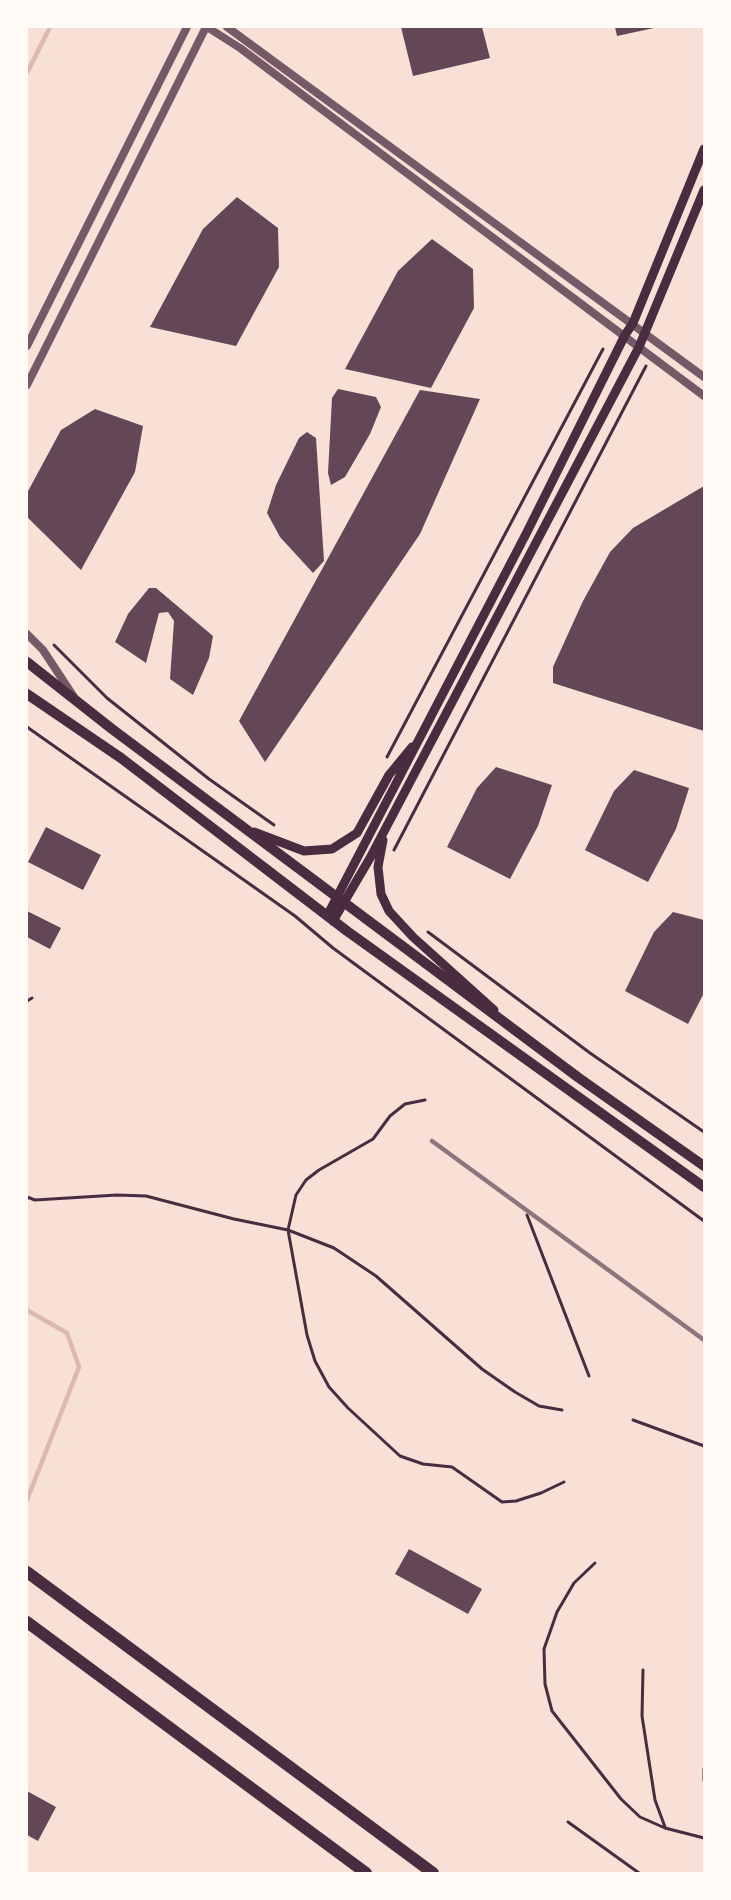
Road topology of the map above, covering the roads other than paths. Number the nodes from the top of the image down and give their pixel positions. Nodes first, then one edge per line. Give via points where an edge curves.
1 (187, 27) edge
2 (206, 27) edge
3 (227, 27) edge
4 (704, 149) edge
5 (704, 190) edge
6 (633, 323) junction
7 (645, 333) junction
8 (625, 335) junction
9 (27, 346) edge
10 (639, 347) junction
11 (704, 378) edge
12 (27, 386) edge
13 (704, 396) edge
14 (27, 634) edge
15 (27, 662) edge
16 (27, 694) edge
17 (78, 702) junction
18 (425, 731) junction
19 (246, 829) junction
20 (385, 830) junction
21 (341, 899) junction
22 (330, 918) junction
23 (515, 1030) junction
24 (704, 1166) edge
25 (704, 1187) edge
26 (29, 1573) edge
27 (27, 1622) edge
28 (366, 1873) edge
29 (433, 1873) edge

1 - 9 street
2 - 8 street via 240,48
2 - 12 street
3 - 6 street
4 - 6 main road
5 - 7 main road
6 - 7 street
6 - 8 main road
7 - 10 main road
7 - 11 street
8 - 10 street
8 - 18 main road
10 - 13 street
10 - 20 main road
14 - 17 street via 43,650
15 - 17 main road
16 - 22 main road via 121,758
17 - 19 main road
18 - 19 main road via 389,775 357,833 332,849 304,851
18 - 21 main road
19 - 21 main road
20 - 21 main road
20 - 23 main road via 378,867 381,894 389,911
21 - 22 main road
21 - 23 main road
22 - 25 main road
23 - 24 main road
26 - 29 highway
27 - 28 highway

